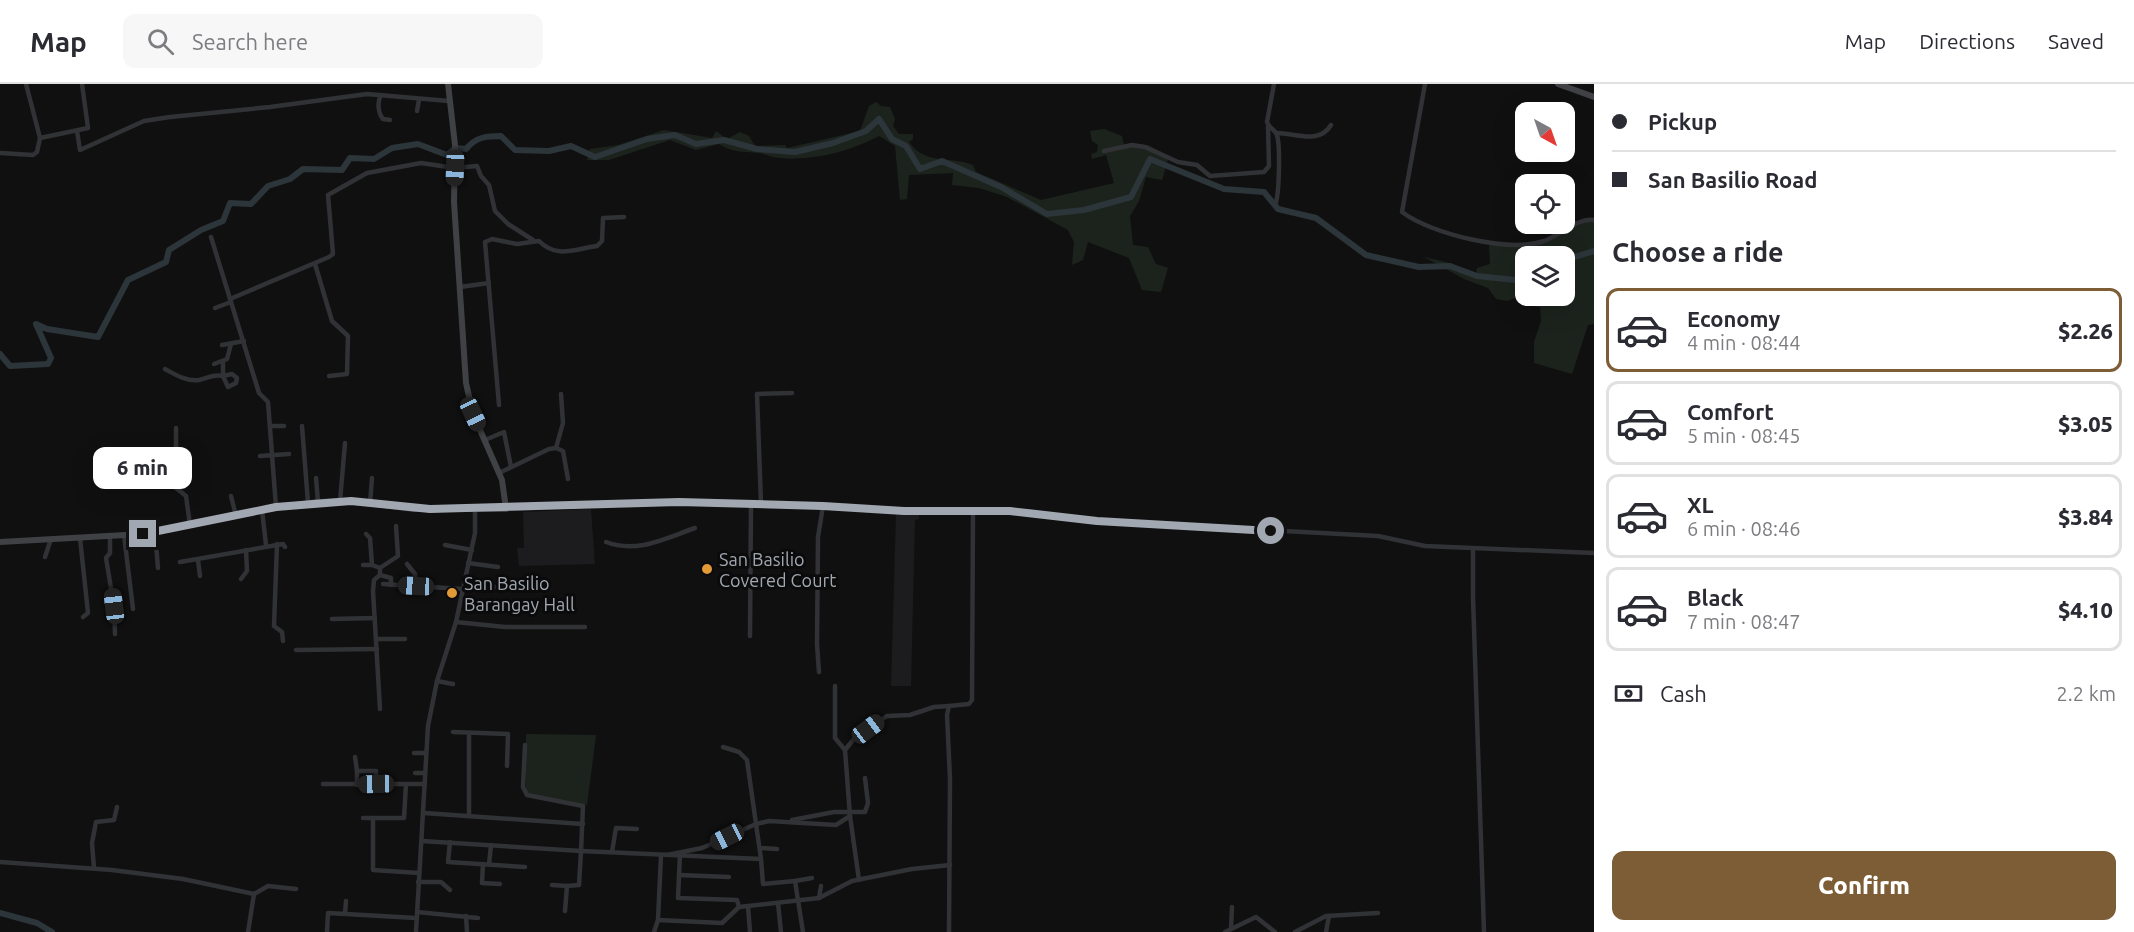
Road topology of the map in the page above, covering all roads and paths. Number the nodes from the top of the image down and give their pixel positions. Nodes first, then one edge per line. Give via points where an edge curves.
1 (26, 84) edge
2 (82, 84) edge
3 (448, 84) edge
4 (1274, 84) edge
5 (1425, 84) edge
6 (1558, 84) edge
7 (1572, 86) edge
8 (381, 95) junction
9 (1594, 97) edge
10 (419, 100) junction
11 (449, 101) junction
12 (417, 111) dead end
13 (390, 120) dead end
14 (1331, 125) dead end
15 (1268, 126) junction
16 (77, 132) junction
17 (1276, 133) junction
18 (40, 138) junction
19 (1104, 151) dead end
20 (0, 153) edge
21 (455, 165) junction
22 (1276, 202) dead end
23 (624, 217) dead end
24 (1594, 220) edge
25 (211, 237) dead end
26 (533, 240) junction
27 (315, 264) junction
28 (489, 283) junction
29 (460, 287) junction
30 (230, 301) junction
31 (214, 308) dead end
32 (244, 341) junction
33 (231, 344) junction
34 (222, 345) dead end
35 (223, 362) junction
36 (214, 364) dead end
37 (165, 369) dead end
38 (329, 376) dead end
39 (792, 393) dead end
40 (561, 394) dead end
41 (499, 405) dead end
42 (270, 426) junction
43 (284, 426) dead end
44 (302, 426) dead end
45 (176, 428) dead end
46 (485, 440) junction
47 (345, 443) dead end
48 (556, 448) junction
49 (289, 454) dead end
50 (260, 456) dead end
51 (273, 457) junction
52 (511, 467) junction
53 (499, 473) junction
54 (316, 478) dead end
55 (372, 478) dead end
56 (568, 479) dead end
57 (231, 496) dead end
58 (340, 501) junction
59 (318, 502) junction
60 (308, 503) junction
61 (370, 504) junction
62 (751, 504) junction
63 (761, 504) junction
64 (823, 506) junction
65 (276, 507) junction
66 (475, 509) junction
67 (506, 509) junction
68 (262, 510) junction
69 (973, 513) junction
70 (236, 516) junction
71 (190, 525) junction
72 (396, 526) dead end
73 (695, 528) dead end
74 (155, 532) junction
75 (366, 534) dead end
76 (124, 535) junction
77 (110, 536) junction
78 (80, 538) junction
79 (51, 539) junction
80 (0, 542) edge
81 (606, 542) dead end
82 (277, 544) junction
83 (266, 545) junction
84 (445, 545) dead end
85 (285, 547) dead end
86 (1473, 548) junction
87 (246, 550) junction
88 (472, 550) junction
89 (1594, 553) edge
90 (45, 557) dead end
91 (198, 560) junction
92 (180, 562) dead end
93 (468, 563) junction
94 (407, 564) dead end
95 (363, 565) dead end
96 (372, 565) junction
97 (498, 567) dead end
98 (158, 568) dead end
99 (380, 568) junction
100 (380, 575) junction
101 (200, 576) dead end
102 (241, 579) dead end
103 (464, 582) junction
104 (383, 584) dead end
105 (391, 585) junction
106 (416, 586) junction
107 (496, 587) dead end
108 (462, 589) junction
109 (133, 609) dead end
110 (83, 617) dead end
111 (375, 618) junction
112 (332, 619) dead end
113 (456, 622) junction
114 (585, 627) dead end
115 (114, 634) dead end
116 (750, 636) dead end
117 (376, 639) junction
118 (405, 639) dead end
119 (283, 641) dead end
120 (377, 649) junction
121 (296, 650) dead end
122 (819, 672) dead end
123 (438, 681) junction
124 (453, 684) dead end
125 (835, 686) dead end
126 (949, 706) junction
127 (380, 709) dead end
128 (453, 732) dead end
129 (469, 733) junction
130 (525, 745) dead end
131 (723, 747) dead end
132 (845, 750) junction
133 (414, 753) dead end
134 (426, 753) junction
135 (355, 757) dead end
136 (507, 766) dead end
137 (357, 771) junction
138 (415, 773) dead end
139 (425, 773) junction
140 (865, 778) dead end
141 (323, 784) dead end
142 (357, 784) junction
143 (376, 784) junction
144 (406, 784) junction
145 (425, 784) junction
146 (117, 807) dead end
147 (424, 813) junction
148 (850, 814) junction
149 (470, 816) junction
150 (363, 818) dead end
151 (373, 818) junction
152 (787, 821) junction
153 (583, 824) junction
154 (756, 824) junction
155 (637, 829) dead end
156 (422, 840) junction
157 (450, 842) junction
158 (491, 845) junction
159 (760, 848) junction
160 (777, 849) dead end
161 (581, 851) junction
162 (612, 852) junction
163 (663, 855) junction
164 (680, 855) junction
165 (761, 859) junction
166 (0, 862) edge
167 (483, 864) junction
168 (489, 864) junction
169 (950, 865) junction
170 (525, 867) dead end
171 (94, 868) junction
172 (419, 873) junction
173 (679, 875) junction
174 (729, 877) dead end
175 (812, 878) dead end
176 (859, 880) junction
177 (795, 881) junction
178 (420, 882) junction
179 (501, 884) dead end
180 (552, 885) dead end
181 (567, 886) junction
182 (821, 886) dead end
183 (296, 889) dead end
184 (450, 890) dead end
185 (254, 894) junction
186 (819, 898) junction
187 (346, 901) dead end
188 (798, 902) junction
189 (778, 903) junction
190 (748, 906) junction
191 (739, 907) junction
192 (1232, 907) dead end
193 (565, 911) dead end
194 (345, 913) junction
195 (1378, 913) dead end
196 (419, 914) junction
197 (466, 916) junction
198 (1329, 916) junction
199 (478, 918) dead end
200 (658, 920) junction
201 (1231, 928) junction
202 (248, 932) edge
203 (327, 932) edge
204 (416, 932) edge
205 (467, 932) edge
206 (654, 932) edge
207 (750, 932) edge
208 (781, 932) edge
209 (803, 932) edge
210 (949, 932) edge
211 (1225, 932) edge
212 (1275, 932) edge
213 (1295, 932) edge
214 (1326, 932) edge
215 (1484, 932) edge

1 - 18 street
2 - 16 street via 88,128
3 - 11 street
4 - 15 street
5 - 24 street via 1402,212 1462,239 1515,244 1540,242 1582,221
6 - 7 street
7 - 9 street
8 - 10 street
8 - 13 street via 380,115
8 - 16 street via 155,119 80,150
10 - 11 street
10 - 12 street
11 - 21 street
14 - 17 street via 1322,135 1306,138 1295,133
15 - 17 street
15 - 19 street via 1269,166 1264,172 1210,176 1197,165 1178,162 1145,147 1132,145
16 - 18 street
17 - 22 street via 1280,187
18 - 20 street via 33,155
21 - 26 street via 479,167 491,191 495,211
21 - 27 street via 426,163 367,173 331,191 327,199 333,254
21 - 29 street
23 - 26 street via 603,218 602,241 597,246 552,251
25 - 30 street
26 - 28 street via 518,244 486,240
27 - 30 street
27 - 38 street via 332,321 346,332 349,342 346,374
28 - 29 street
28 - 41 street
29 - 46 street via 467,390
30 - 31 street
30 - 32 street
32 - 33 street
32 - 42 street via 259,393 268,402
33 - 34 street
33 - 35 street via 230,355
35 - 36 street
35 - 37 street via 223,376 208,375 198,380
39 - 63 street via 757,394
40 - 48 street via 563,423
42 - 43 street
42 - 51 street
44 - 60 street
45 - 71 street via 176,488 186,496
46 - 52 street via 504,432
46 - 53 street
47 - 58 street
48 - 52 street
48 - 56 street via 563,451
49 - 51 street
50 - 51 street
51 - 65 street
52 - 53 street
53 - 67 street
54 - 59 street
55 - 61 street
57 - 70 street
58 - 59 street
58 - 61 street
59 - 60 street
60 - 65 street
61 - 66 street
62 - 63 street
62 - 67 street via 694,502
62 - 116 street
63 - 64 street
64 - 69 street
64 - 122 street via 818,537
65 - 68 street
66 - 67 street
66 - 88 street
68 - 70 street
68 - 83 street
69 - 86 street via 1010,511 1107,522 1378,536 1425,546
69 - 126 street via 972,700 969,704
70 - 71 street
71 - 74 street
72 - 99 street via 398,556
73 - 81 street via 659,542 632,547
74 - 76 street
74 - 98 street
75 - 96 street via 370,538
76 - 77 street
76 - 109 street
77 - 78 street
77 - 115 street via 110,553 106,558
78 - 79 street
78 - 110 street via 87,613
79 - 80 street
79 - 90 street
82 - 83 street
82 - 85 street
82 - 119 street via 274,626 282,632
83 - 87 street
84 - 88 street
86 - 89 street
86 - 215 street
87 - 91 street
87 - 102 street via 247,571
88 - 93 street
91 - 92 street
91 - 101 street
93 - 97 street
93 - 103 street
94 - 106 street via 414,573
95 - 96 street
96 - 99 street
99 - 100 street
100 - 105 street via 391,578
100 - 111 street via 374,583
103 - 107 street
103 - 108 street
104 - 105 street
105 - 106 street
106 - 108 street
108 - 113 street
111 - 112 street
111 - 117 street
113 - 114 street via 505,627
113 - 123 street
117 - 118 street
117 - 120 street
120 - 121 street
120 - 127 street
123 - 124 street
123 - 134 street
125 - 132 street via 835,738
126 - 132 street via 887,716
126 - 169 street
128 - 129 street
129 - 136 street via 508,734
129 - 149 street
130 - 153 street via 525,793 582,805
131 - 154 street via 740,752 747,760
132 - 148 street
133 - 134 street
134 - 139 street
135 - 137 street
137 - 142 street
137 - 143 street via 376,771
138 - 139 street
139 - 145 street
140 - 148 street via 868,807 865,812
141 - 142 street
142 - 143 street
143 - 144 street
144 - 145 street
144 - 151 street via 404,818
145 - 147 street
146 - 171 street via 114,820 96,822 92,843
147 - 149 street
147 - 156 street
148 - 152 street via 834,812
148 - 152 street via 836,825
148 - 176 street
149 - 153 street
150 - 151 street
151 - 172 street via 373,870
152 - 154 street
153 - 161 street
154 - 159 street
154 - 164 street
155 - 162 street via 616,828
156 - 157 street
156 - 172 street
157 - 158 street
157 - 167 street via 448,862
158 - 161 street
158 - 168 street
159 - 160 street
159 - 165 street
161 - 162 street
161 - 181 street via 579,885
162 - 163 street
163 - 164 street
163 - 200 street
164 - 165 street
164 - 173 street
165 - 177 street via 763,884
166 - 171 street
167 - 168 street
167 - 179 street via 482,883
168 - 170 street
169 - 176 street
169 - 210 street
171 - 185 street via 183,879
172 - 178 street
173 - 174 street
173 - 191 street via 678,898 736,900
175 - 177 street
176 - 186 street
177 - 188 street
178 - 184 street via 441,882
178 - 196 street
180 - 181 street
181 - 193 street
182 - 186 street
183 - 185 street via 268,886
185 - 202 street
186 - 188 street
187 - 194 street
188 - 189 street
188 - 209 street
189 - 190 street
189 - 208 street
190 - 191 street
190 - 207 street
191 - 200 street via 722,923
192 - 201 street
194 - 196 street
194 - 203 street via 327,911
195 - 198 street
196 - 197 street
196 - 204 street
197 - 199 street
197 - 205 street
198 - 213 street
198 - 214 street
200 - 206 street
201 - 211 street
201 - 212 street via 1256,917

